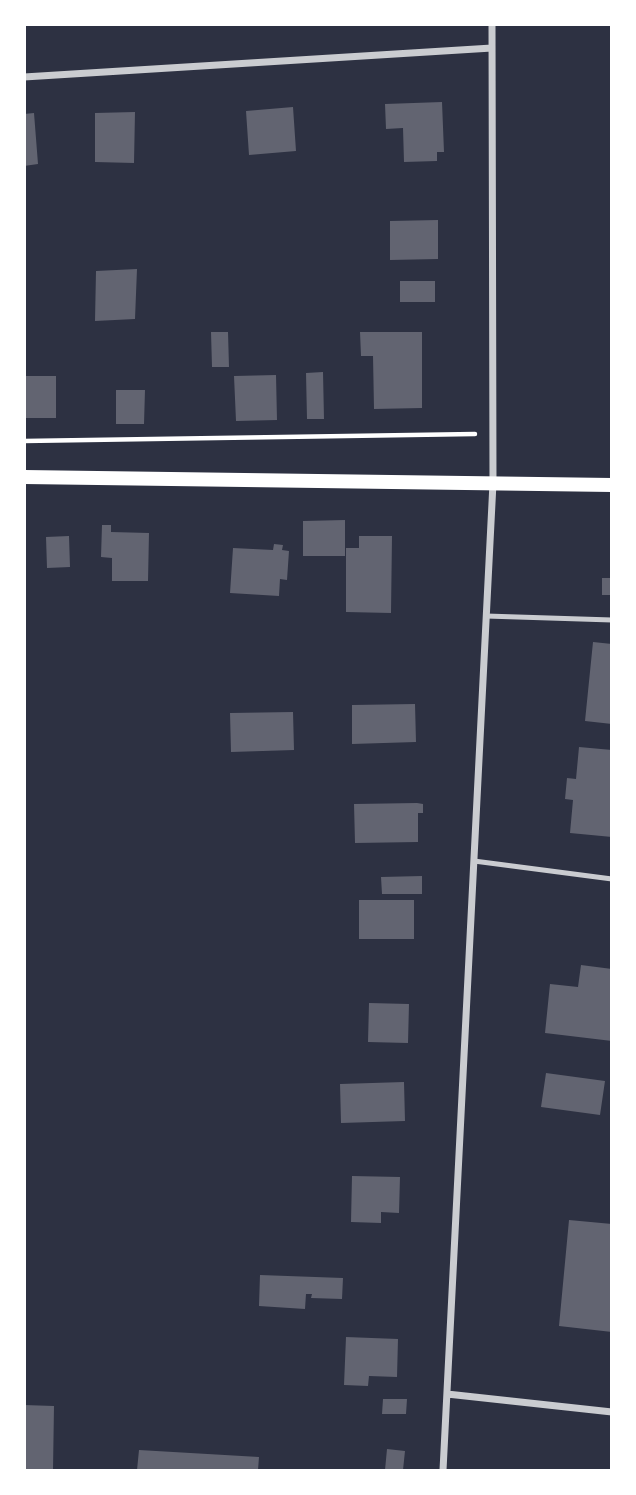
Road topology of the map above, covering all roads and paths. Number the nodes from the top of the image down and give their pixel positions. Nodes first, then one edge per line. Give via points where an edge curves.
1 (492, 24) edge
2 (492, 48) junction
3 (24, 77) edge
4 (493, 434) junction
5 (24, 441) edge
6 (24, 477) edge
7 (493, 482) junction
8 (611, 485) edge
9 (486, 616) junction
10 (611, 621) edge
11 (474, 861) junction
12 (611, 879) edge
13 (447, 1394) junction
14 (611, 1412) edge
15 (443, 1471) edge

1 - 2 street
2 - 3 street
2 - 4 street
4 - 5 path
4 - 7 street
6 - 7 main road
7 - 8 main road
7 - 9 street
9 - 10 lane
9 - 11 street
11 - 12 lane
11 - 13 street
13 - 14 street
13 - 15 street

